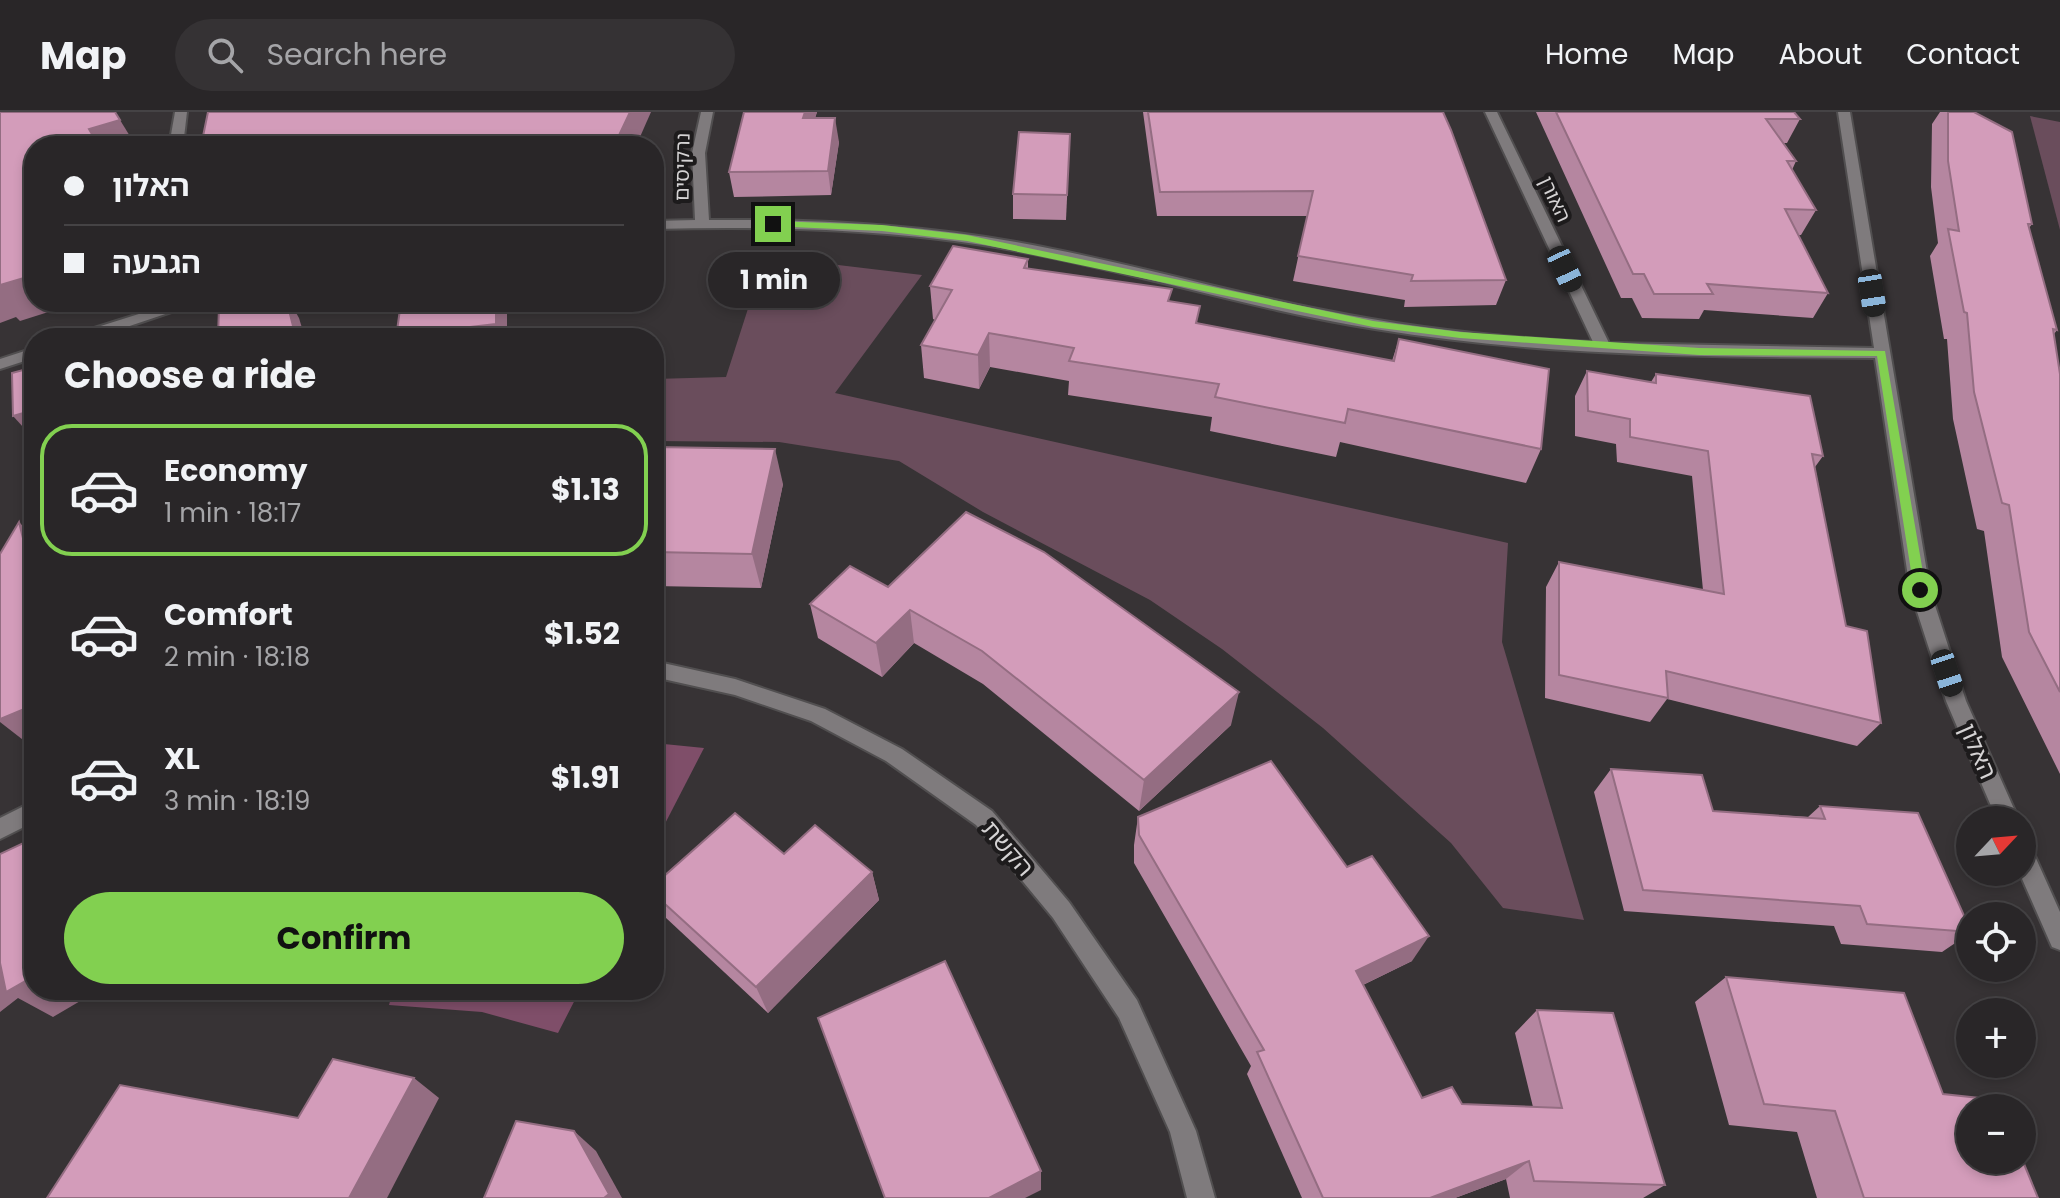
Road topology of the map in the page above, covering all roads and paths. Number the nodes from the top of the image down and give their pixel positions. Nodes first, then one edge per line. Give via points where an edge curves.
1 (181, 112) edge
2 (707, 112) edge
3 (1491, 112) edge
4 (1844, 112) edge
5 (177, 136) edge
6 (702, 224) junction
7 (664, 225) edge
8 (161, 312) edge
9 (110, 328) edge
10 (1603, 347) junction
11 (1882, 353) junction
12 (24, 356) edge
13 (0, 364) edge
14 (664, 671) edge
15 (2002, 806) edge
16 (24, 816) edge
17 (0, 829) edge
18 (2036, 884) edge
19 (2060, 939) edge
20 (1201, 1198) edge

1 - 5 street
2 - 6 street, נרקיסים via 697,176
3 - 10 street, האורן
4 - 11 street, האלון
6 - 7 street
6 - 10 street via 882,228 967,238 1373,324
8 - 9 street
10 - 11 street
11 - 15 street, האלון via 1920,590 1956,701
12 - 13 street
14 - 20 street, הקשת via 735,687 818,715 894,755 984,818 1061,910 1128,1009 1183,1131
16 - 17 street
18 - 19 street

